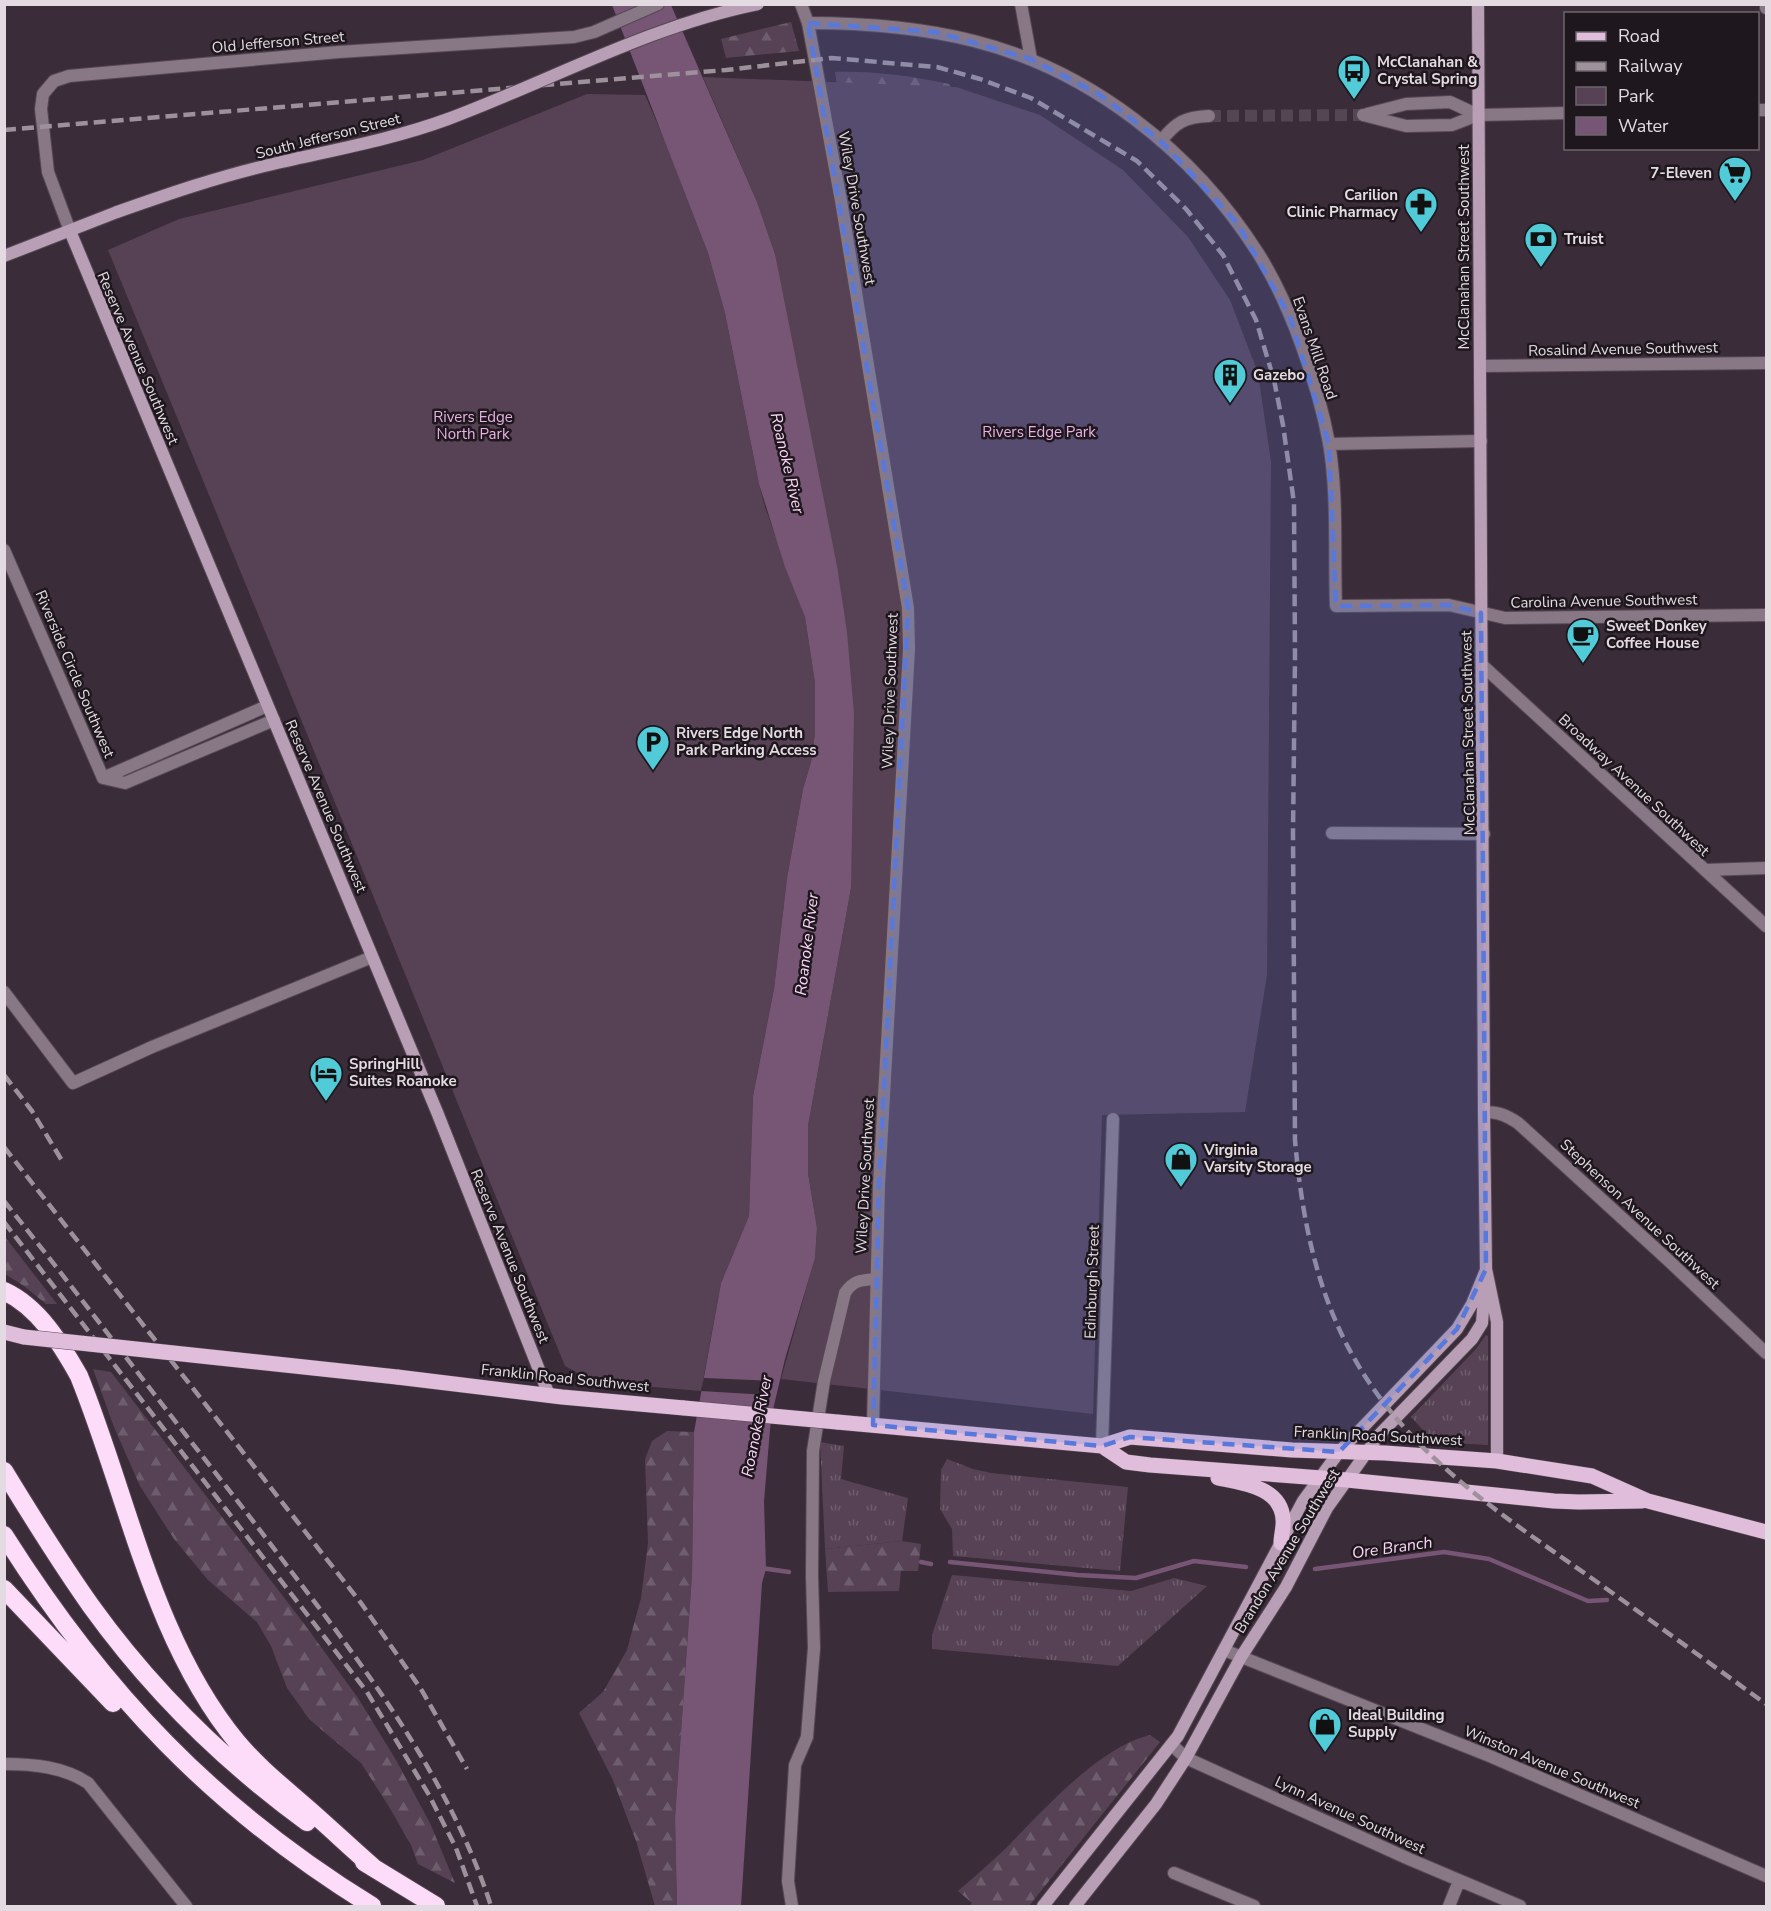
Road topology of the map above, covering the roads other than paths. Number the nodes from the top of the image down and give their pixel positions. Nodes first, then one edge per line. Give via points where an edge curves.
1 (658, 4) edge
2 (758, 4) edge
3 (801, 4) edge
4 (1021, 4) edge
5 (1478, 4) edge
6 (808, 23) junction
7 (1031, 59) junction
8 (1564, 113) edge
9 (1478, 115) junction
10 (1209, 116) tunnel mouth
11 (1161, 141) junction
12 (70, 231) junction
13 (4, 256) edge
14 (1767, 363) edge
15 (1480, 366) junction
16 (1480, 441) junction
17 (1329, 444) junction
18 (4, 550) edge
19 (1336, 606) joint
20 (1481, 613) junction
21 (1767, 615) edge
22 (1482, 665) junction
23 (267, 706) junction
24 (274, 720) junction
25 (103, 778) junction
26 (1332, 833) dead end
27 (1484, 834) junction
28 (1767, 868) edge
29 (1706, 870) junction
30 (1767, 926) edge
31 (372, 957) junction
32 (4, 992) edge
33 (1484, 1112) junction
34 (1113, 1119) dead end
35 (1486, 1269) junction
36 (876, 1279) junction
37 (4, 1291) edge
38 (4, 1332) edge
39 (24, 1337) junction
40 (4, 1339) edge
41 (1767, 1353) edge
42 (549, 1395) junction
43 (873, 1425) junction
44 (1102, 1446) junction
45 (1339, 1452) junction
46 (1367, 1453) junction
47 (1497, 1461) junction
48 (1150, 1465) junction
49 (4, 1472) edge
50 (1321, 1478) junction
51 (1347, 1480) junction
52 (1648, 1501) junction
53 (1767, 1532) edge
54 (4, 1535) edge
55 (1281, 1543) junction
56 (4, 1589) edge
57 (1224, 1650) junction
58 (1241, 1657) junction
59 (1172, 1744) junction
60 (1186, 1758) junction
61 (4, 1764) edge
62 (214, 1791) junction
63 (374, 1868) junction
64 (1174, 1873) dead end
65 (1767, 1876) edge
66 (1459, 1881) junction
67 (186, 1906) edge
68 (372, 1906) edge
69 (435, 1906) edge
70 (792, 1906) edge
71 (1043, 1906) edge
72 (1075, 1906) edge
73 (1254, 1906) edge
74 (1449, 1906) edge
75 (1520, 1906) edge

1 - 12 street, Old Jefferson Street via 574,37 339,52 69,76 54,81 43,94 40,109 44,147 48,172
2 - 12 main road, South Jefferson Street, bridge via 642,38 448,119 388,139 197,184
3 - 6 street, Wiley Drive Southwest
4 - 7 street
5 - 9 main road, McClanahan Street Southwest
6 - 7 street, Evans Mill Road via 853,23 936,32
6 - 36 street, Wiley Drive Southwest via 908,608
7 - 11 street, Evans Mill Road via 1099,94
8 - 9 street
9 - 9 street via 1450,102 1406,104 1363,115 1406,126 1452,125
9 - 15 main road, McClanahan Street Southwest
10 - 11 street via 1183,120
11 - 17 street, Evans Mill Road via 1238,224 1276,285 1308,368
12 - 13 main road, South Jefferson Street
12 - 23 main road, Reserve Avenue Southwest
14 - 15 street, Rosalind Avenue Southwest
15 - 16 main road, McClanahan Street Southwest
16 - 17 street
16 - 20 main road, McClanahan Street Southwest
17 - 19 street, Evans Mill Road
18 - 25 street, Riverside Circle Southwest
19 - 20 street, Carolina Avenue Southwest via 1449,605
20 - 21 street, Carolina Avenue Southwest via 1505,618
20 - 22 main road, McClanahan Street Southwest
22 - 27 main road, McClanahan Street Southwest
22 - 29 street, Broadway Avenue Southwest
23 - 24 main road, Reserve Avenue Southwest
23 - 25 street, Riverside Circle Southwest
24 - 25 street via 125,783
24 - 31 main road, Reserve Avenue Southwest
26 - 27 street
27 - 33 main road, McClanahan Street Southwest
28 - 29 street
29 - 30 street, Broadway Avenue Southwest
31 - 32 street via 73,1083
31 - 42 main road, Reserve Avenue Southwest
33 - 35 main road, McClanahan Street Southwest
33 - 41 street, Stephenson Avenue Southwest via 1496,1112 1518,1123
34 - 44 street, Edinburgh Street
35 - 45 main road, Brandon Avenue Southwest via 1457,1329
35 - 46 main road, Brandon Avenue Southwest via 1482,1323 1472,1339 1379,1435
35 - 47 main road, McClanahan Street Southwest via 1497,1322
36 - 43 street, Wiley Drive Southwest
36 - 70 street via 858,1280 845,1293 820,1399 812,1479 814,1648 807,1737 795,1764 788,1881
37 - 63 highway via 35,1313 57,1339 79,1376 169,1626 217,1715 262,1770
38 - 39 main road, Franklin Road Southwest
39 - 40 main road, Franklin Road Southwest
39 - 42 main road, Franklin Road Southwest, bridge
42 - 43 main road, Franklin Road Southwest, bridge
43 - 44 main road, Franklin Road Southwest
44 - 45 main road, Franklin Road Southwest via 1130,1437
44 - 48 main road, Franklin Road Southwest via 1126,1462
45 - 46 main road, Franklin Road Southwest
45 - 50 main road, Brandon Avenue Southwest
46 - 47 main road, Franklin Road Southwest
46 - 51 main road, Brandon Avenue Southwest
47 - 52 main road, Franklin Road Southwest via 1592,1476
48 - 50 main road, Franklin Road Southwest
48 - 55 main road via 1265,1491 1281,1510
49 - 63 highway via 92,1607 159,1689 287,1808
50 - 51 main road, Franklin Road Southwest
50 - 55 main road, Brandon Avenue Southwest via 1303,1501
51 - 52 main road, Franklin Road Southwest via 1571,1502
51 - 58 main road, Brandon Avenue Southwest
52 - 53 main road, Franklin Road Southwest
54 - 62 highway via 104,1677
55 - 57 main road, Brandon Avenue Southwest
56 - 62 highway via 130,1722
57 - 58 street, Winston Avenue Southwest
57 - 59 main road, Brandon Avenue Southwest
58 - 60 main road, Brandon Avenue Southwest
58 - 65 street, Winston Avenue Southwest via 1492,1757
59 - 60 street, Lynn Avenue Southwest
59 - 71 main road, Brandon Avenue Southwest
60 - 66 street, Lynn Avenue Southwest
60 - 72 main road, Brandon Avenue Southwest via 1156,1804
61 - 67 street via 63,1770 88,1783
62 - 68 highway via 297,1858
63 - 69 highway
64 - 73 street
66 - 74 street
66 - 75 street, Lynn Avenue Southwest

